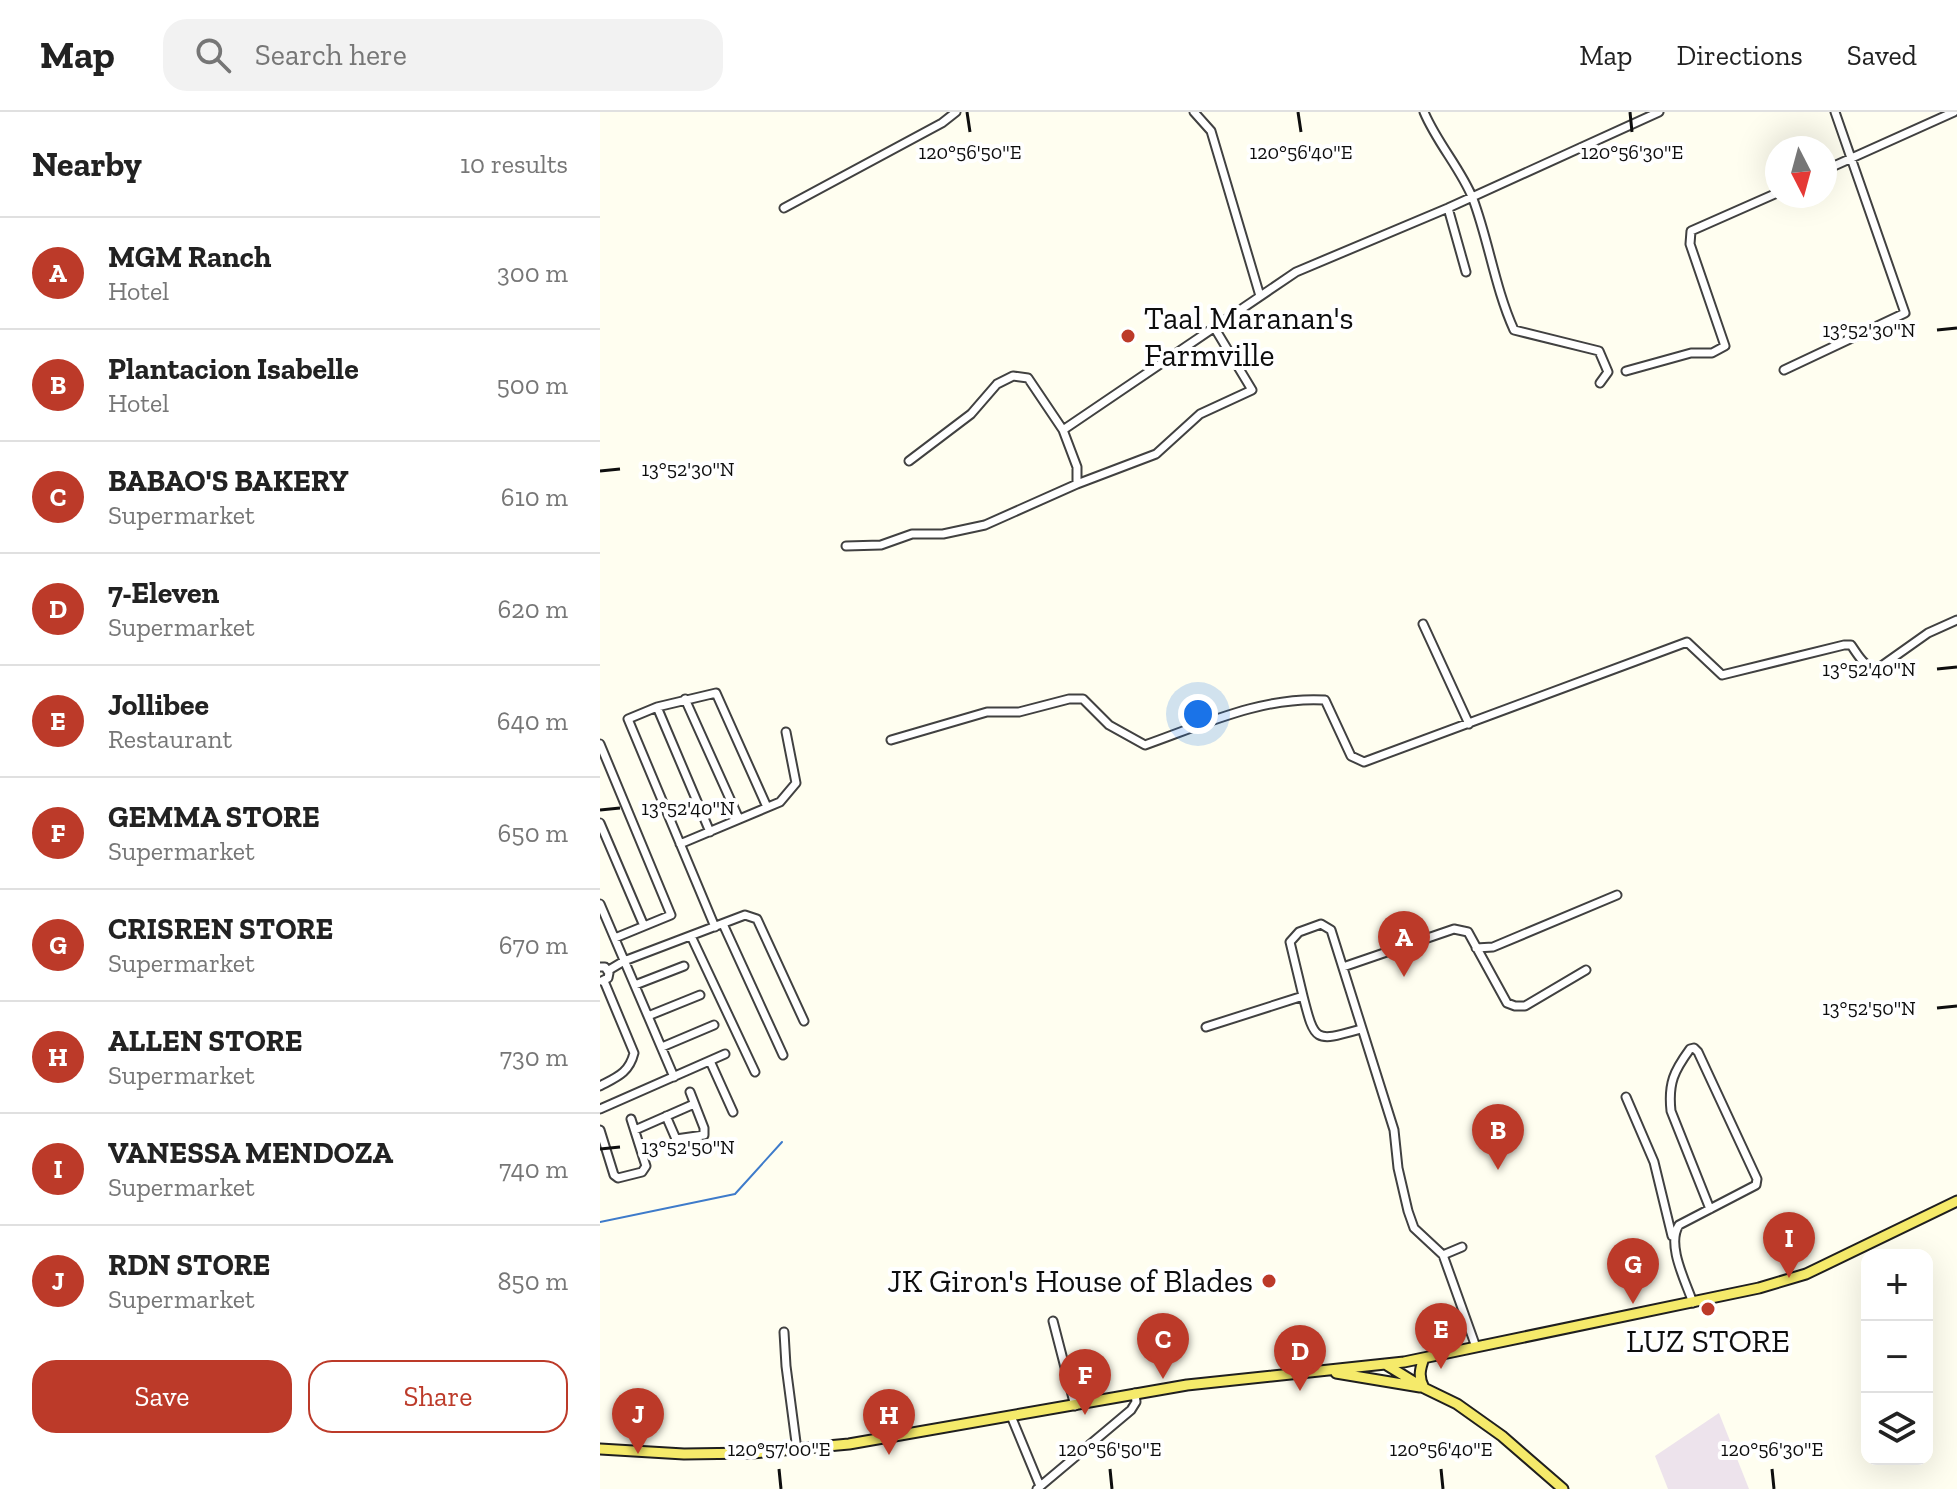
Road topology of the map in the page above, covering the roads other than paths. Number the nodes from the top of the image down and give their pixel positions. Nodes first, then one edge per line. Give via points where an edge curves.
1 (956, 112) edge
2 (1194, 112) edge
3 (1424, 112) edge
4 (1659, 112) edge
5 (1835, 112) edge
6 (1954, 112) edge
7 (1852, 158) junction
8 (1837, 165) edge
9 (1472, 196) junction
10 (1765, 198) edge
11 (784, 208) dead end
12 (1448, 208) junction
13 (1466, 272) dead end
14 (1260, 296) junction
15 (1214, 327) junction
16 (1784, 370) dead end
17 (1626, 371) dead end
18 (1600, 383) dead end
19 (1063, 430) junction
20 (909, 461) dead end
21 (1077, 484) junction
22 (846, 546) dead end
23 (1957, 620) edge
24 (1423, 624) dead end
25 (685, 699) junction
26 (657, 707) junction
27 (1469, 724) junction
28 (786, 732) dead end
29 (891, 740) dead end
30 (601, 748) edge
31 (767, 807) junction
32 (739, 819) junction
33 (600, 823) edge
34 (710, 832) junction
35 (680, 844) junction
36 (1617, 895) dead end
37 (600, 904) edge
38 (719, 925) junction
39 (644, 926) junction
40 (691, 936) junction
41 (615, 938) junction
42 (1476, 948) junction
43 (624, 961) junction
44 (684, 966) dead end
45 (600, 967) edge
46 (1343, 967) junction
47 (609, 970) junction
48 (1586, 970) dead end
49 (602, 981) edge
50 (635, 985) junction
51 (700, 995) dead end
52 (1303, 996) junction
53 (648, 1016) junction
54 (804, 1021) dead end
55 (714, 1025) dead end
56 (1206, 1027) dead end
57 (1361, 1029) junction
58 (662, 1047) junction
59 (725, 1054) dead end
60 (783, 1055) dead end
61 (710, 1061) junction
62 (755, 1072) dead end
63 (674, 1077) junction
64 (600, 1086) edge
65 (690, 1092) dead end
66 (1626, 1097) dead end
67 (694, 1104) junction
68 (600, 1109) edge
69 (733, 1112) dead end
70 (666, 1116) junction
71 (631, 1119) dead end
72 (600, 1130) edge
73 (635, 1130) junction
74 (1957, 1201) edge
75 (1710, 1209) junction
76 (1674, 1242) junction
77 (1462, 1247) dead end
78 (1443, 1255) junction
79 (1693, 1303) junction
80 (1053, 1321) dead end
81 (784, 1332) dead end
82 (1476, 1347) junction
83 (1424, 1358) junction
84 (1385, 1364) junction
85 (1324, 1371) junction
86 (1424, 1388) junction
87 (1135, 1393) junction
88 (1075, 1406) junction
89 (1011, 1416) junction
90 (600, 1449) edge
91 (797, 1450) junction
92 (1038, 1488) edge
93 (1563, 1489) edge

1 - 11 street
2 - 14 street via 1211,131
3 - 9 street
4 - 9 street
5 - 7 street
6 - 7 street
7 - 8 street
7 - 16 street via 1905,313
9 - 12 street
9 - 18 street via 1514,330 1599,351 1608,372
10 - 17 street via 1691,231 1690,244 1725,346
12 - 13 street
12 - 14 street via 1296,272
14 - 15 street
15 - 19 street
15 - 21 street via 1252,390 1200,414 1156,454
19 - 20 street via 1028,378 1013,376
19 - 21 street via 1077,467
21 - 22 street via 985,525 912,534 881,545
23 - 27 street via 1873,668 1851,645 1844,645 1722,675 1687,642
24 - 27 street
25 - 26 street
25 - 31 street via 712,693 720,697
25 - 32 street
26 - 34 street
26 - 35 street via 633,715 628,723
27 - 29 street via 1364,762 1351,756 1325,700 1244,711 1145,745 1109,725 1083,699 1069,699 1019,712 987,712
28 - 31 street via 796,783 780,802
30 - 39 street via 671,915
31 - 32 street
32 - 34 street
33 - 39 street
34 - 35 street
35 - 38 street
36 - 42 street via 1493,947
37 - 41 street
38 - 40 street
38 - 54 street via 745,915 757,919
38 - 60 street
39 - 41 street
40 - 43 street
40 - 62 street
41 - 43 street
42 - 46 street via 1468,932 1454,929
42 - 48 street via 1507,1003 1515,1006 1525,1006
43 - 47 street
43 - 50 street
44 - 50 street
45 - 47 street
46 - 52 street via 1331,930 1321,924 1299,932 1290,942
46 - 57 street
47 - 49 street
49 - 64 street via 634,1053 624,1074
50 - 53 street
51 - 53 street
52 - 56 street
52 - 57 street via 1318,1036 1326,1039
53 - 58 street
55 - 58 street
57 - 78 street via 1394,1130 1414,1228
58 - 63 street
59 - 61 street
61 - 63 street
61 - 69 street
63 - 68 street
65 - 67 street
66 - 76 street via 1654,1162
67 - 70 street
67 - 70 street via 704,1135 676,1139
70 - 73 street
71 - 73 street
72 - 73 street via 618,1178 645,1170
74 - 79 main road via 1806,1274
75 - 75 street via 1756,1185 1757,1179 1694,1048 1674,1070 1669,1095
75 - 76 street via 1679,1225
76 - 79 street
77 - 78 street
78 - 82 street
79 - 82 main road
80 - 88 street
81 - 91 street
82 - 83 main road
83 - 84 main road
83 - 86 main road
84 - 85 main road
84 - 86 main road
85 - 86 main road
85 - 87 main road
86 - 93 main road via 1502,1436
87 - 88 main road
87 - 92 street via 1131,1410
88 - 89 main road
89 - 91 main road
89 - 92 street
90 - 91 main road via 684,1454

